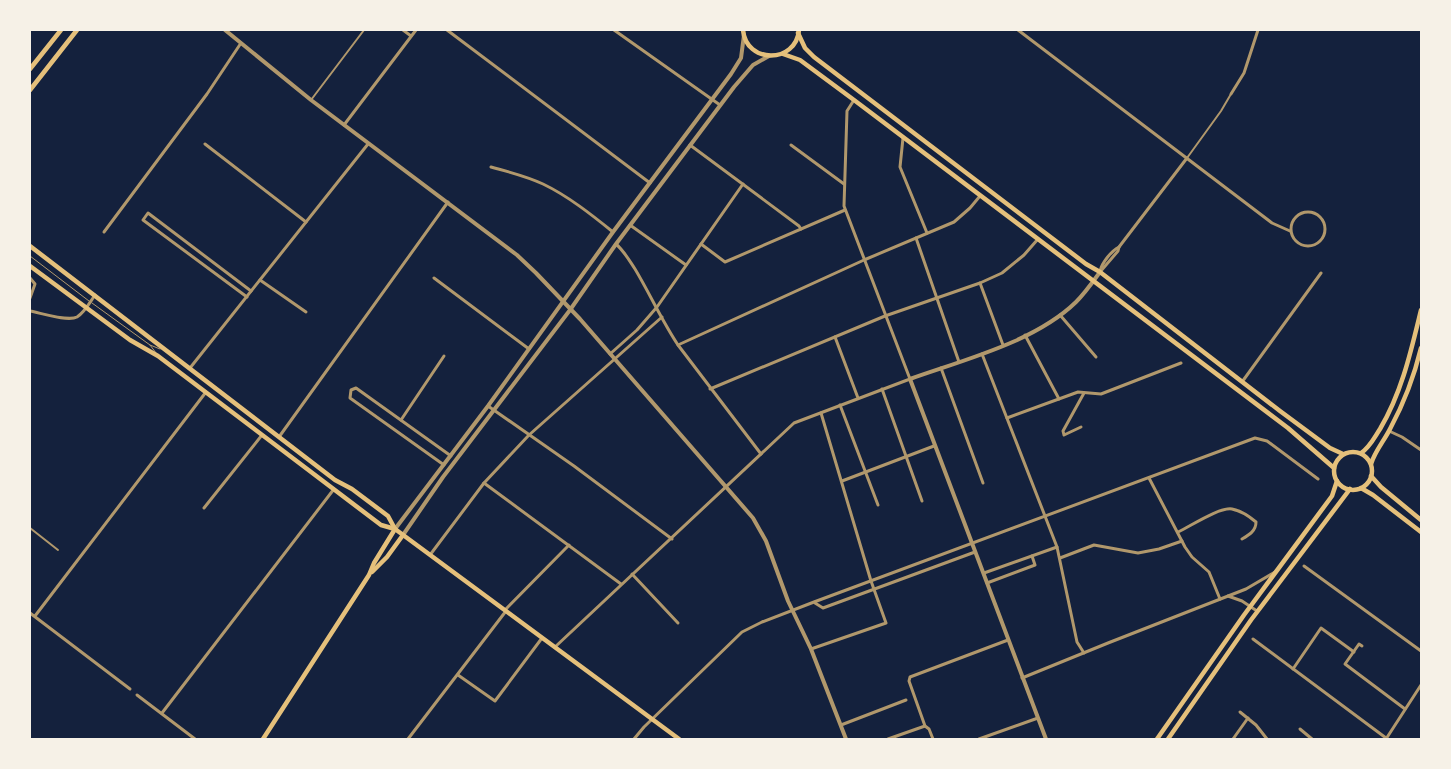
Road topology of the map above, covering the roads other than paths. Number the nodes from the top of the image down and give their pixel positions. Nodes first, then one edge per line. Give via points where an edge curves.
1 (61, 30) edge
2 (76, 30) edge
3 (225, 30) edge
4 (364, 30) edge
5 (403, 30) edge
6 (416, 30) edge
7 (447, 30) edge
8 (614, 30) edge
9 (1018, 30) edge
10 (1258, 30) edge
11 (743, 32) edge
12 (798, 32) edge
13 (411, 36) junction
14 (241, 43) junction
15 (783, 54) junction
16 (769, 56) junction
17 (30, 70) edge
18 (30, 90) edge
19 (1231, 94) joint
20 (311, 100) junction
21 (712, 100) junction
22 (854, 100) junction
23 (720, 105) junction
24 (343, 125) junction
25 (903, 137) junction
26 (205, 144) dead end
27 (368, 144) junction
28 (690, 145) junction
29 (791, 145) dead end
30 (1187, 158) junction
31 (491, 167) dead end
32 (650, 183) junction
33 (743, 184) junction
34 (844, 184) junction
35 (981, 196) junction
36 (448, 202) junction
37 (845, 210) junction
38 (306, 222) junction
39 (630, 225) junction
40 (801, 229) junction
41 (1290, 231) junction
42 (104, 232) dead end
43 (613, 232) junction
44 (927, 234) junction
45 (916, 238) junction
46 (1038, 239) junction
47 (616, 244) junction
48 (701, 244) junction
49 (30, 246) edge
50 (30, 256) edge
51 (864, 260) junction
52 (686, 265) junction
53 (30, 266) edge
54 (1100, 272) junction
55 (1321, 273) dead end
56 (30, 278) edge
57 (434, 278) dead end
58 (260, 280) junction
59 (1094, 281) junction
60 (980, 282) junction
61 (251, 291) junction
62 (95, 295) junction
63 (247, 297) junction
64 (30, 298) edge
65 (938, 298) junction
66 (90, 301) junction
67 (564, 303) junction
68 (86, 307) junction
69 (657, 307) junction
70 (570, 310) junction
71 (1421, 310) edge
72 (30, 311) edge
73 (306, 312) dead end
74 (1060, 315) junction
75 (885, 316) junction
76 (662, 317) junction
77 (1025, 335) junction
78 (835, 337) junction
79 (150, 345) junction
80 (678, 345) junction
81 (1003, 345) junction
82 (1421, 348) edge
83 (530, 349) junction
84 (164, 350) junction
85 (610, 354) junction
86 (982, 354) junction
87 (158, 356) junction
88 (444, 356) dead end
89 (1096, 357) dead end
90 (616, 359) junction
91 (960, 362) junction
92 (1181, 363) dead end
93 (941, 368) junction
94 (189, 369) junction
95 (910, 379) junction
96 (1242, 382) junction
97 (710, 389) junction
98 (882, 389) junction
99 (206, 392) junction
100 (1084, 393) junction
101 (858, 398) junction
102 (1059, 399) junction
103 (488, 406) junction
104 (840, 406) junction
105 (495, 411) junction
106 (821, 413) junction
107 (1007, 418) junction
108 (401, 420) junction
109 (1081, 427) dead end
110 (1389, 431) junction
111 (262, 435) junction
112 (529, 435) junction
113 (279, 437) junction
114 (934, 446) junction
115 (1421, 450) edge
116 (1361, 453) junction
117 (761, 454) junction
118 (1343, 454) junction
119 (451, 456) junction
120 (906, 457) junction
121 (1371, 464) junction
122 (444, 465) junction
123 (1334, 468) junction
124 (865, 473) junction
125 (1371, 476) junction
126 (1149, 478) junction
127 (1318, 479) dead end
128 (335, 480) junction
129 (841, 481) junction
130 (1337, 481) junction
131 (484, 483) junction
132 (983, 483) dead end
133 (726, 486) junction
134 (1361, 488) junction
135 (334, 489) junction
136 (1350, 489) junction
137 (343, 496) junction
138 (922, 501) dead end
139 (878, 505) dead end
140 (204, 508) dead end
141 (1046, 516) junction
142 (1421, 520) edge
143 (30, 528) edge
144 (395, 529) junction
145 (1178, 532) junction
146 (1421, 532) edge
147 (403, 535) junction
148 (672, 539) junction
149 (1242, 539) dead end
150 (1182, 540) junction
151 (972, 543) junction
152 (569, 545) junction
153 (1057, 547) junction
154 (58, 550) dead end
155 (975, 552) junction
156 (430, 555) junction
157 (1032, 556) junction
158 (1060, 558) junction
159 (1304, 566) dead end
160 (1279, 569) junction
161 (984, 573) junction
162 (632, 574) junction
163 (370, 575) junction
164 (871, 581) junction
165 (987, 583) junction
166 (621, 584) junction
167 (874, 589) junction
168 (1227, 596) junction
169 (1220, 599) junction
170 (814, 602) junction
171 (1251, 606) junction
172 (506, 611) junction
173 (793, 611) junction
174 (1258, 612) junction
175 (30, 613) edge
176 (35, 616) junction
177 (678, 623) dead end
178 (542, 638) junction
179 (1253, 639) dead end
180 (1008, 640) junction
181 (1362, 646) dead end
182 (555, 647) junction
183 (811, 649) junction
184 (1421, 651) edge
185 (1084, 652) junction
186 (1354, 652) junction
187 (1293, 669) junction
188 (458, 675) junction
189 (1022, 678) junction
190 (1421, 685) edge
191 (130, 689) dead end
192 (137, 695) dead end
193 (906, 700) dead end
194 (1405, 709) junction
195 (1240, 712) dead end
196 (162, 714) junction
197 (1038, 718) junction
198 (1248, 718) junction
199 (652, 720) junction
200 (841, 725) junction
201 (925, 726) junction
202 (1300, 729) dead end
203 (195, 739) edge
204 (263, 739) edge
205 (408, 739) edge
206 (634, 739) edge
207 (679, 739) edge
208 (846, 739) edge
209 (888, 739) edge
210 (932, 739) edge
211 (979, 739) edge
212 (1046, 739) edge
213 (1157, 739) edge
214 (1168, 739) edge
215 (1233, 739) edge
216 (1267, 739) edge
217 (1312, 739) edge
218 (1386, 739) edge

1 - 17 main road
2 - 18 main road
3 - 14 street
4 - 20 street
5 - 13 street
6 - 13 street
7 - 32 street
8 - 21 street
9 - 30 street
10 - 19 street via 1244,72
11 - 16 main road via 746,42 756,52
11 - 21 street via 743,49 738,65
12 - 15 main road via 793,46
12 - 54 main road via 805,48 820,61
13 - 24 street
14 - 20 street
14 - 42 street via 208,94
15 - 16 main road
15 - 22 main road via 800,60
16 - 23 street via 753,65
19 - 30 street
20 - 24 street
21 - 23 street
21 - 32 street
22 - 25 main road
22 - 34 street via 847,111
23 - 28 street
24 - 27 street
25 - 35 main road
25 - 44 street via 900,167
26 - 38 street
27 - 36 street
27 - 38 street
28 - 33 street
28 - 39 street
29 - 34 street
30 - 41 street via 1272,223
30 - 54 street
31 - 43 street via 543,184
32 - 43 street
33 - 40 street
33 - 48 street
34 - 37 street
35 - 44 street via 954,222
35 - 46 main road
36 - 67 street via 517,255
36 - 113 street
37 - 40 street
37 - 51 street
38 - 58 street
39 - 47 street
39 - 52 street
40 - 48 street via 725,262
41 - 41 street via 1294,240 1308,246 1318,243 1325,230 1319,216 1310,212 1295,217
43 - 67 street
44 - 45 street
45 - 51 street
45 - 65 street
46 - 59 main road
46 - 60 street via 1002,273
47 - 69 street
47 - 70 street
48 - 52 street
49 - 62 main road
50 - 66 lane
51 - 75 street
51 - 80 street
52 - 69 street
53 - 68 main road
54 - 59 street
54 - 96 main road
55 - 96 street
56 - 64 street via 35,284
57 - 83 street
58 - 61 street
58 - 73 street
59 - 74 street
59 - 123 main road via 1288,428
60 - 65 street
60 - 81 street
61 - 63 street
61 - 63 street via 148,213 143,220
62 - 66 street
62 - 84 main road
63 - 94 street
65 - 75 street
65 - 91 street
66 - 68 street
66 - 79 lane
67 - 70 street
67 - 83 street
68 - 72 street via 70,319
68 - 87 main road via 130,340
69 - 76 street
69 - 85 street
70 - 85 street
70 - 105 street
71 - 116 main road via 1396,398 1371,444
74 - 77 street
74 - 89 street
75 - 78 street
75 - 95 street
76 - 80 street
76 - 90 street
77 - 81 street
77 - 102 street
78 - 97 street
78 - 101 street
79 - 84 lane
79 - 87 lane
80 - 97 street
81 - 86 street
82 - 110 main road via 1413,380
83 - 103 street
84 - 94 main road
85 - 90 street
86 - 91 street
86 - 107 street
87 - 99 main road
88 - 108 street
90 - 112 street
90 - 133 street
91 - 93 street
92 - 100 street via 1101,394
93 - 95 street
93 - 132 street
94 - 113 main road
95 - 98 street
95 - 114 street
96 - 118 main road via 1323,443
97 - 117 street
98 - 101 street
98 - 120 street
99 - 111 main road
99 - 176 street
100 - 102 street
100 - 109 street via 1063,430 1064,435
101 - 104 street
102 - 107 street
103 - 105 street
103 - 119 street
104 - 106 street
104 - 124 street
105 - 112 street
105 - 147 street
106 - 117 street via 794,423
106 - 129 street
107 - 141 street
108 - 119 street
108 - 122 street via 356,388 351,390 350,398
110 - 115 street
110 - 121 main road
111 - 135 main road
111 - 140 street
112 - 131 street
112 - 148 street
113 - 128 main road
114 - 120 street
114 - 151 street
116 - 118 main road
116 - 121 main road
117 - 133 street
118 - 123 main road
119 - 122 street
120 - 124 street
120 - 138 street
121 - 125 main road
122 - 144 street
123 - 130 main road
124 - 129 street
124 - 139 street
125 - 134 main road
125 - 142 main road
126 - 127 street via 1255,438 1267,441
126 - 141 street
126 - 145 street
128 - 137 main road
128 - 144 main road via 388,516
129 - 164 street
130 - 136 main road
130 - 160 main road via 1332,496
131 - 152 street
131 - 156 street
133 - 148 street
133 - 173 street via 759,528
134 - 136 main road
134 - 146 main road
135 - 137 main road
135 - 196 street
136 - 174 main road
137 - 144 main road via 381,525
141 - 151 street
141 - 153 street
143 - 154 street
144 - 147 main road
144 - 163 main road via 374,562
145 - 149 street via 1225,509 1232,509 1256,522 1253,532
145 - 150 street
147 - 156 main road
147 - 163 main road
148 - 162 street
150 - 158 street via 1160,550 1138,552 1094,546
150 - 169 street via 1192,557 1209,572
151 - 155 street
151 - 164 street
152 - 166 street
152 - 172 street
153 - 157 street
153 - 158 street
155 - 161 street
155 - 167 street
156 - 172 main road
157 - 161 street
157 - 165 street via 1035,565
158 - 185 street via 1077,642
159 - 184 street
160 - 168 street via 1254,585
160 - 171 main road
161 - 165 street
162 - 166 street
162 - 177 street
163 - 204 main road
164 - 167 street
164 - 170 street
165 - 180 street
166 - 182 street
167 - 170 street via 823,608
167 - 183 street via 886,623
168 - 169 street
168 - 171 street
169 - 185 street
170 - 173 street
171 - 174 street
171 - 213 main road
172 - 178 main road
172 - 188 street
173 - 183 street
173 - 199 street via 742,632
174 - 214 main road
175 - 176 street
176 - 191 street
178 - 182 main road
178 - 188 street via 495,701
179 - 187 street
180 - 189 street
180 - 201 street via 910,677
181 - 186 street via 1360,644
182 - 199 main road
183 - 200 street
185 - 189 street
186 - 187 street via 1321,628
186 - 194 street via 1344,666
187 - 218 street
188 - 205 street
189 - 197 street
190 - 194 street
192 - 196 street
193 - 200 street
194 - 218 street
195 - 198 street
196 - 203 street
197 - 211 street
197 - 212 street
198 - 215 street
198 - 216 street
199 - 206 street
199 - 207 main road
200 - 208 street
201 - 209 street
201 - 210 street
202 - 217 street

